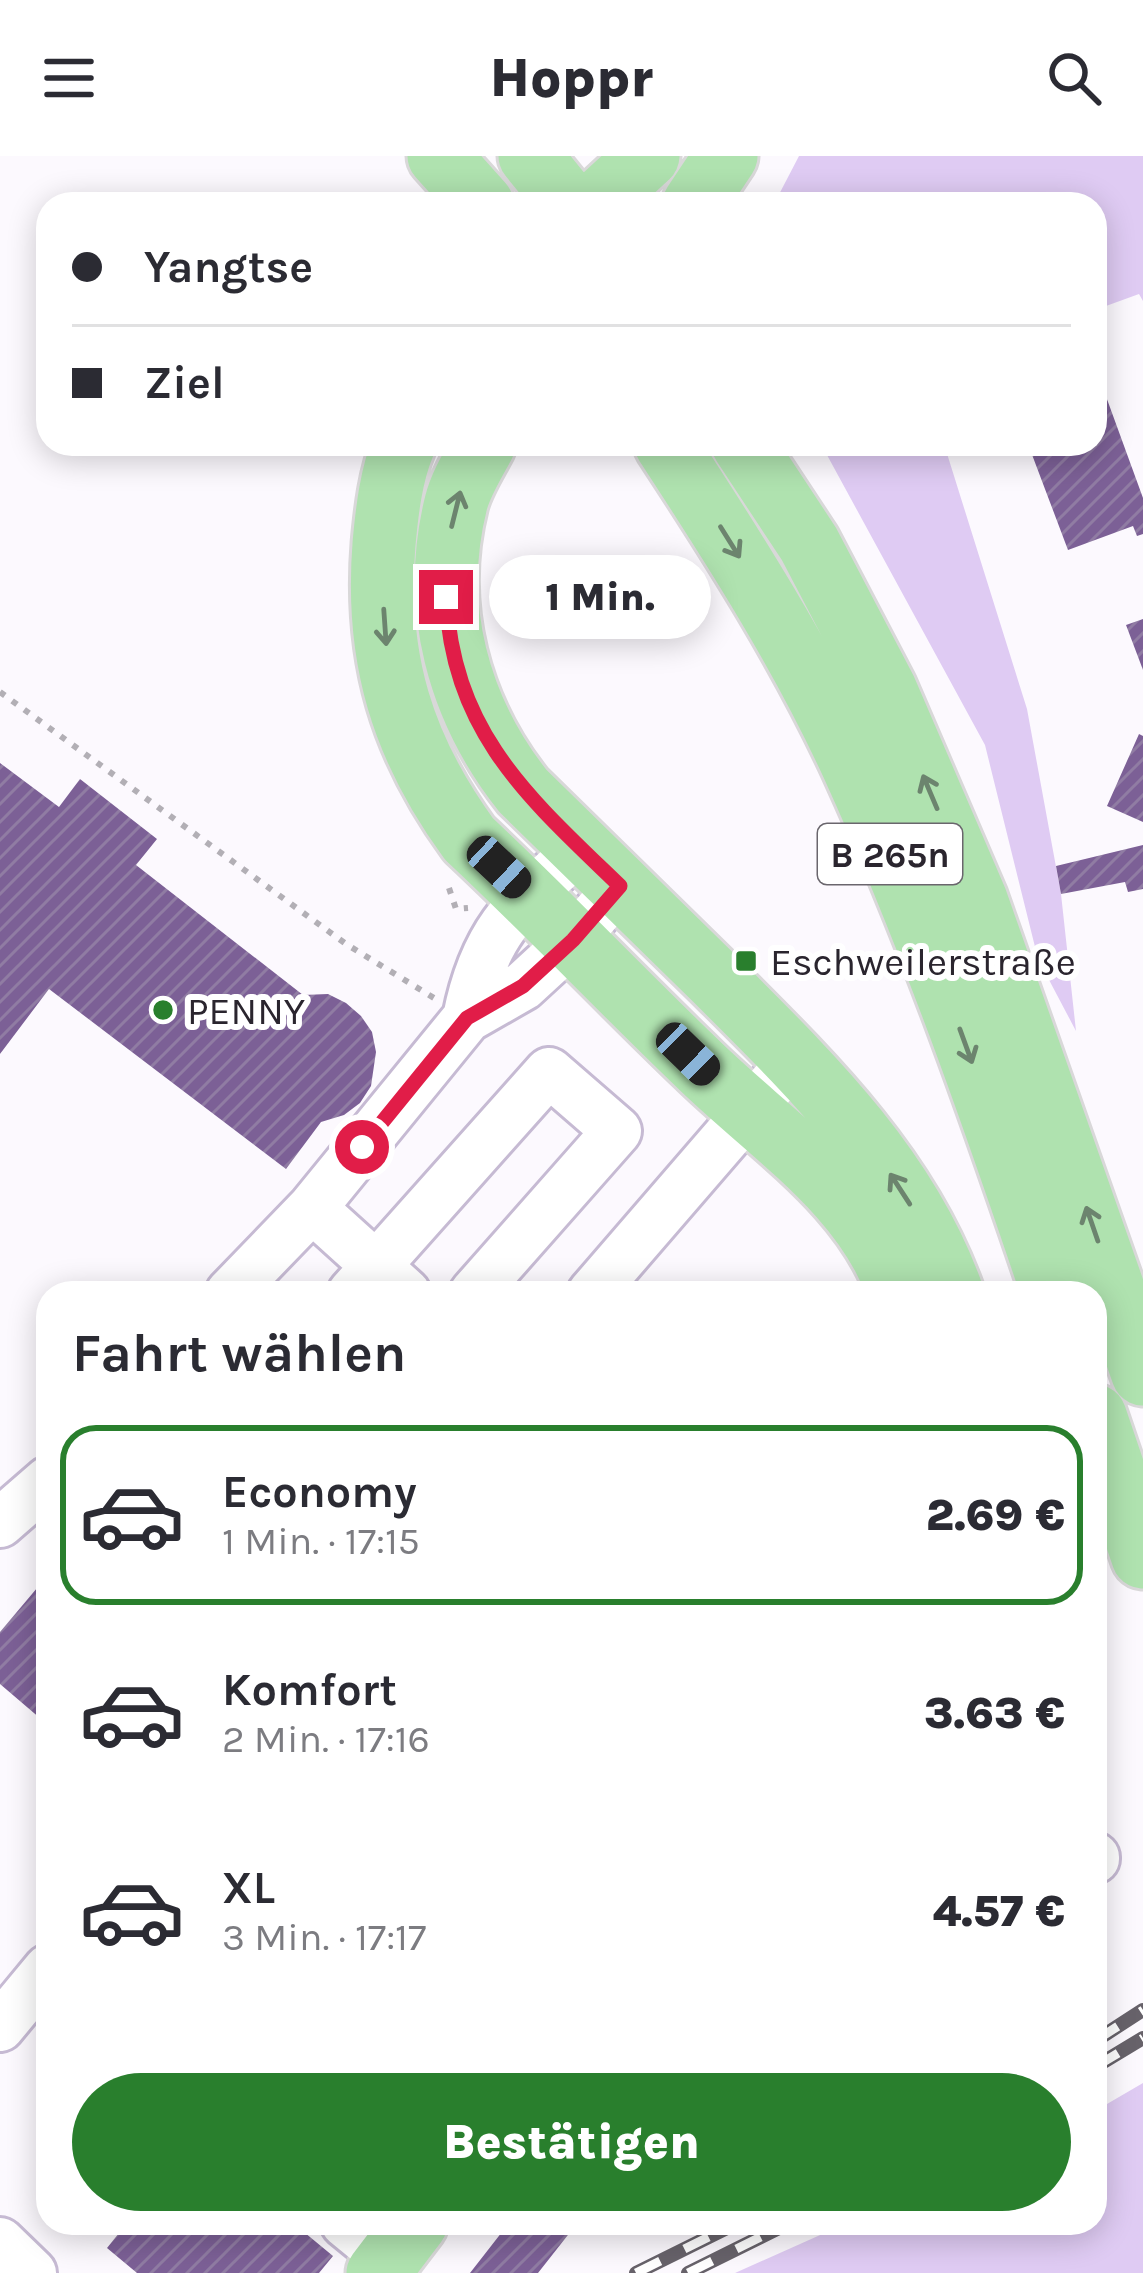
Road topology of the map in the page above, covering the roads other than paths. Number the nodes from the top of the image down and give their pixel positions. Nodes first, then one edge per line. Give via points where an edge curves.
1 (439, 156) edge
2 (530, 156) edge
3 (648, 156) edge
4 (471, 192) edge
5 (559, 192) edge
6 (609, 192) edge
7 (401, 456) edge
8 (478, 456) edge
9 (673, 456) edge
10 (751, 456) edge
11 (600, 867) junction
12 (529, 895) junction
13 (573, 940) junction
14 (467, 1018) junction
15 (794, 1059) junction
16 (748, 1114) junction
17 (312, 1208) junction
18 (242, 1281) edge
19 (375, 1281) edge
20 (380, 1281) edge
21 (485, 1281) edge
22 (602, 1281) edge
23 (895, 1281) edge
24 (947, 1281) edge
25 (1050, 1281) edge
26 (1143, 1375) edge
27 (1107, 1451) edge
28 (36, 1492) edge
29 (0, 1523) edge
30 (1143, 1557) edge
31 (36, 1984) edge
32 (0, 2027) edge
33 (0, 2242) edge
34 (32, 2273) edge

1 - 4 main road
2 - 5 main road
3 - 6 main road
7 -> 12 main road via 382,571 389,678 446,806
11 -> 8 main road via 491,751 467,696 447,627 444,567 457,498
9 -> 25 main road, B 265n via 790,643 853,765 964,1038
26 -> 10 main road, B 265n via 958,857 885,689 809,544
11 - 12 street
11 - 13 street
11 - 15 main road
12 - 13 main road
12 - 14 street via 497,932
13 - 14 street via 523,986
13 - 16 main road
14 - 17 street
15 - 16 street
24 -> 15 main road via 888,1170
16 - 22 street
16 - 23 main road via 865,1223
17 - 18 street
17 - 19 street
20 - 21 street via 549,1072 617,1131
27 - 30 main road
28 - 29 street
31 - 32 street
33 - 34 street

